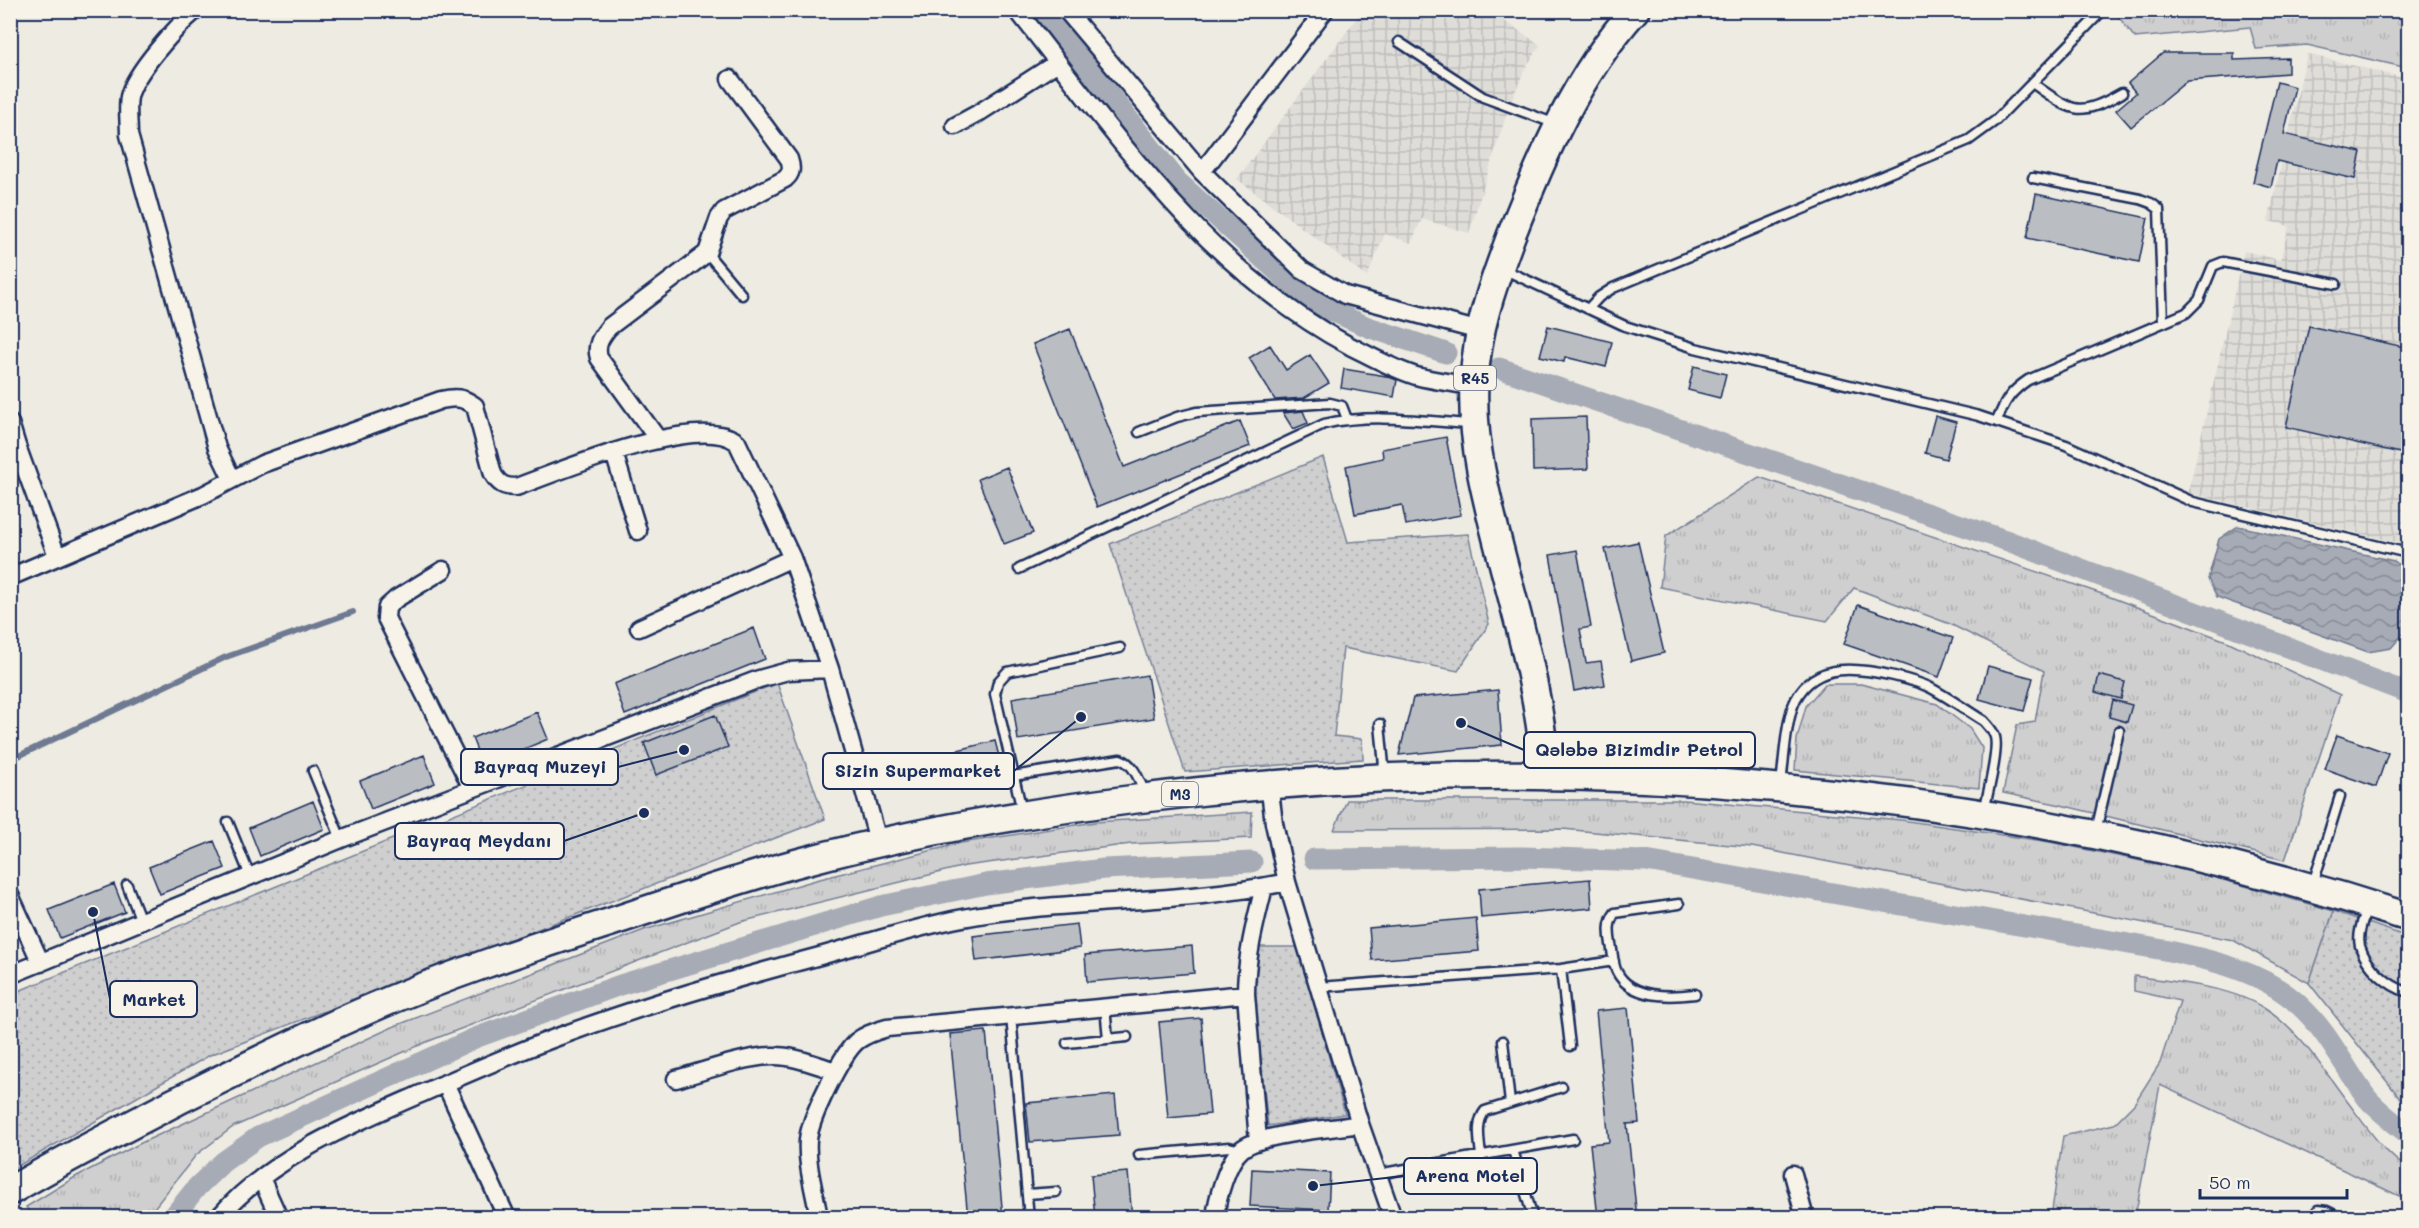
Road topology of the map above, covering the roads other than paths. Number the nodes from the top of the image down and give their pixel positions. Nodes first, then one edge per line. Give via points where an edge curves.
1 (196, 10) edge
2 (1017, 10) edge
3 (1066, 10) edge
4 (1325, 10) edge
5 (1635, 10) edge
6 (2103, 10) edge
7 (1399, 42) dead end
8 (1058, 62) junction
9 (730, 79) dead end
10 (2032, 83) junction
11 (2122, 93) dead end
12 (1559, 125) junction
13 (955, 126) dead end
14 (1202, 172) junction
15 (2033, 178) dead end
16 (707, 253) junction
17 (1500, 268) junction
18 (2336, 284) dead end
19 (742, 296) dead end
20 (1588, 309) junction
21 (2163, 323) junction
22 (1480, 331) junction
23 (1474, 387) junction
24 (1347, 419) junction
25 (1997, 421) junction
26 (10, 423) edge
27 (1475, 425) junction
28 (1138, 432) dead end
29 (657, 438) junction
30 (614, 453) junction
31 (232, 479) junction
32 (638, 531) dead end
33 (2409, 553) edge
34 (57, 555) junction
35 (792, 558) junction
36 (1019, 569) dead end
37 (443, 570) dead end
38 (10, 577) edge
39 (639, 628) dead end
40 (1120, 648) dead end
41 (830, 669) junction
42 (1380, 724) dead end
43 (2120, 731) dead end
44 (313, 771) dead end
45 (1014, 776) junction
46 (1545, 776) junction
47 (1385, 777) junction
48 (1269, 784) junction
49 (472, 788) junction
50 (1780, 788) junction
51 (2340, 796) dead end
52 (1147, 798) junction
53 (1984, 814) junction
54 (1023, 815) junction
55 (228, 822) dead end
56 (2096, 835) junction
57 (341, 839) junction
58 (879, 844) junction
59 (250, 876) junction
60 (1287, 882) junction
61 (126, 885) dead end
62 (1264, 887) junction
63 (2312, 887) junction
64 (10, 896) edge
65 (1679, 904) dead end
66 (2368, 904) junction
67 (2409, 917) edge
68 (141, 921) junction
69 (1614, 961) junction
70 (41, 963) junction
71 (1561, 969) junction
72 (10, 975) edge
73 (1319, 987) junction
74 (2409, 992) edge
75 (1246, 994) junction
76 (1695, 994) dead end
77 (1106, 1007) junction
78 (1011, 1016) junction
79 (1127, 1037) dead end
80 (1108, 1039) junction
81 (1503, 1041) dead end
82 (1067, 1043) dead end
83 (1570, 1046) dead end
84 (836, 1071) junction
85 (676, 1079) dead end
86 (445, 1083) junction
87 (1562, 1087) dead end
88 (1510, 1104) junction
89 (1360, 1124) junction
90 (1573, 1139) dead end
91 (1258, 1141) junction
92 (1241, 1150) junction
93 (1513, 1150) junction
94 (1139, 1155) dead end
95 (1481, 1157) junction
96 (1378, 1174) junction
97 (1793, 1174) dead end
98 (261, 1178) junction
99 (10, 1191) edge
100 (1056, 1191) dead end
101 (1027, 1194) junction
102 (218, 1218) edge
103 (279, 1218) edge
104 (507, 1218) edge
105 (819, 1218) edge
106 (1029, 1218) edge
107 (1215, 1218) edge
108 (1393, 1218) edge
109 (1533, 1218) edge
110 (1805, 1218) edge
111 (2311, 1218) edge
112 (2341, 1218) edge

1 - 31 street via 137,76 129,97 129,135 217,448
2 - 8 street
3 - 14 street
4 - 14 street
5 - 12 main road, R45 via 1603,50
6 - 10 lane
7 - 12 lane via 1483,97
8 - 13 street
8 - 23 street via 1169,201 1223,256 1267,292 1323,331 1384,363 1417,376
9 - 16 street via 792,167 785,179 724,211
10 - 11 lane via 2078,110 2097,107
10 - 20 lane via 1969,140 1613,288
12 - 17 main road, R45
14 - 22 street via 1302,270 1321,282 1370,303
15 - 21 lane via 2139,199 2159,209
16 - 19 lane
16 - 29 street via 609,327 596,350
17 - 20 lane
17 - 22 main road, R45
18 - 21 lane via 2223,262 2213,266 2199,300 2186,314
20 - 25 lane via 1625,326 1695,348
21 - 25 lane via 2028,380 2005,402
22 - 23 main road, R45
23 - 27 main road, R45
24 - 27 lane
24 - 28 lane via 1342,406 1330,403 1197,412
24 - 36 lane via 1324,424
25 - 33 lane via 2066,445 2193,502
26 - 34 street
27 - 46 main road, R45 via 1490,511 1541,717
29 - 30 street
29 - 35 street via 716,433 729,435 738,442
30 - 31 street via 516,487 506,487 493,474 474,406 457,397 262,464
30 - 32 street
31 - 34 street
34 - 38 street
35 - 39 street
35 - 41 street
37 - 49 street via 396,599 387,607 386,618
40 - 45 lane via 1007,672 998,682 995,694
41 - 49 street via 788,671 759,679
41 - 58 street
42 - 47 lane
43 - 56 lane
44 - 57 lane
45 - 52 lane via 1120,759 1128,761
45 - 54 lane
46 - 47 main road, M3
46 - 50 main road, M3
47 - 48 main road, M3
48 - 52 main road, M3
48 - 60 street
49 - 57 street
50 - 53 main road, M3
50 - 53 lane via 1795,701 1805,684 1842,669 1875,672 1930,687 1991,729 1996,749
51 - 63 lane
52 - 54 main road, M3
53 - 56 main road, M3
54 - 58 main road, M3
55 - 59 lane
56 - 63 main road, M3
57 - 59 street
58 - 99 main road, M3 via 712,888 535,946 399,997 285,1047
59 - 68 street
60 - 62 street
60 - 73 street
61 - 68 lane
62 - 75 street via 1249,946
62 - 86 street via 961,918 714,984 565,1034
63 - 66 main road, M3
64 - 70 street
65 - 69 lane via 1615,913 1609,931
66 - 67 main road, M3
66 - 74 lane via 2360,946 2384,980
68 - 70 street
69 - 71 lane
69 - 76 lane via 1616,972 1635,989 1658,996
70 - 72 street
71 - 73 lane
71 - 83 lane
73 - 89 street
75 - 77 street
75 - 91 street
77 - 78 street
77 - 80 lane
78 - 84 street via 872,1032 856,1042
78 - 101 lane
79 - 80 lane
80 - 82 lane
81 - 88 lane
84 - 85 street via 773,1056
84 - 105 street via 810,1126 808,1141
86 - 98 street via 291,1156
86 - 104 street
87 - 88 lane
88 - 95 lane via 1485,1111 1481,1116
89 - 91 street
89 - 96 street
90 - 93 lane
91 - 92 street
92 - 94 lane via 1228,1147
92 - 107 street via 1217,1200
93 - 95 lane
93 - 109 lane
95 - 96 lane
96 - 108 street
97 - 110 street
98 - 102 street via 239,1194
98 - 103 street
100 - 101 lane
101 - 106 lane
111 - 112 lane via 2318,1210

